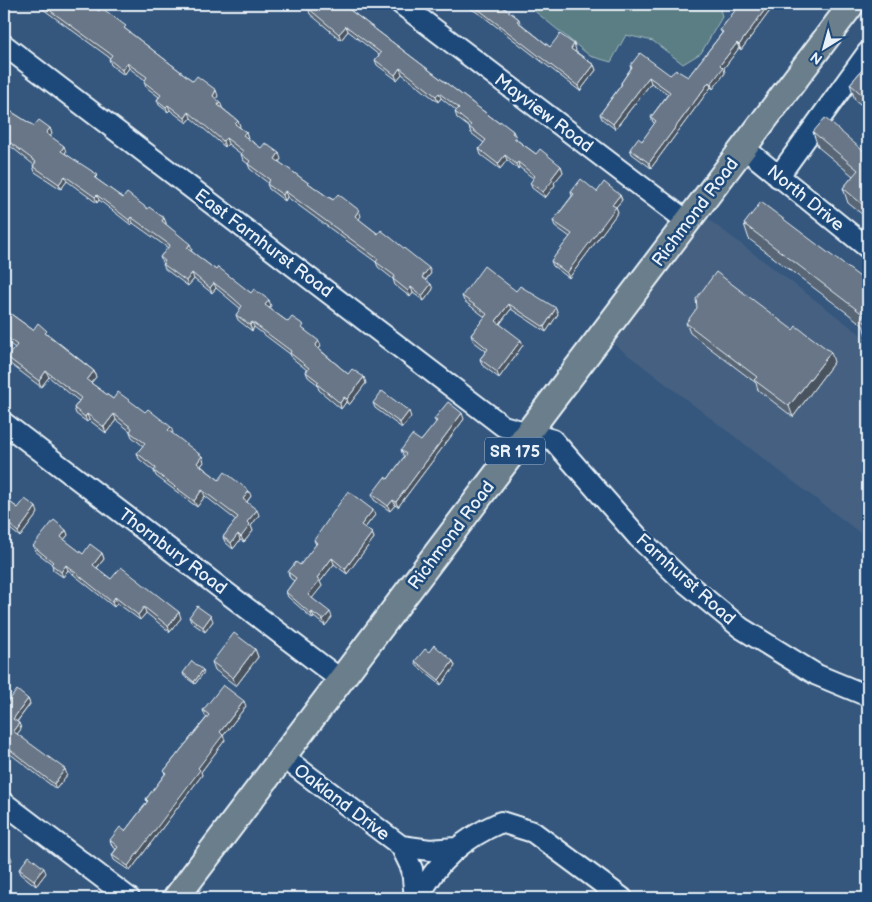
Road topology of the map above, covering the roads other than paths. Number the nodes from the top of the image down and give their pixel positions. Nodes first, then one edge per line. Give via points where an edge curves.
1 (401, 4) edge
2 (852, 4) edge
3 (863, 4) edge
4 (868, 7) edge
5 (4, 44) edge
6 (868, 52) edge
7 (744, 148) junction
8 (778, 177) junction
9 (688, 222) junction
10 (868, 248) edge
11 (4, 423) edge
12 (529, 432) junction
13 (341, 680) junction
14 (868, 696) edge
15 (283, 757) junction
16 (4, 803) edge
17 (401, 846) junction
18 (455, 848) junction
19 (419, 895) edge
20 (129, 898) edge
21 (176, 898) edge
22 (622, 898) edge

1 - 9 street, Mayview Road
2 - 7 main road, Richmond Road / SR 175
3 - 4 street
5 - 12 street, East Farnhurst Road via 503,426
6 - 8 street
7 - 8 street, North Drive
7 - 9 main road, Richmond Road / SR 175
8 - 10 street, North Drive
9 - 12 main road, Richmond Road / SR 175
11 - 13 street, Thornbury Road
12 - 13 main road, Richmond Road / SR 175
12 - 14 street, Farnhurst Road via 553,440 638,538 741,628 817,675
13 - 15 main road, Richmond Road / SR 175
15 - 17 street, Oakland Drive
15 - 21 main road, Richmond Road / SR 175
16 - 20 street
17 - 18 street via 430,850
17 - 19 street
18 - 19 street
18 - 22 street via 501,822 514,824 533,832

